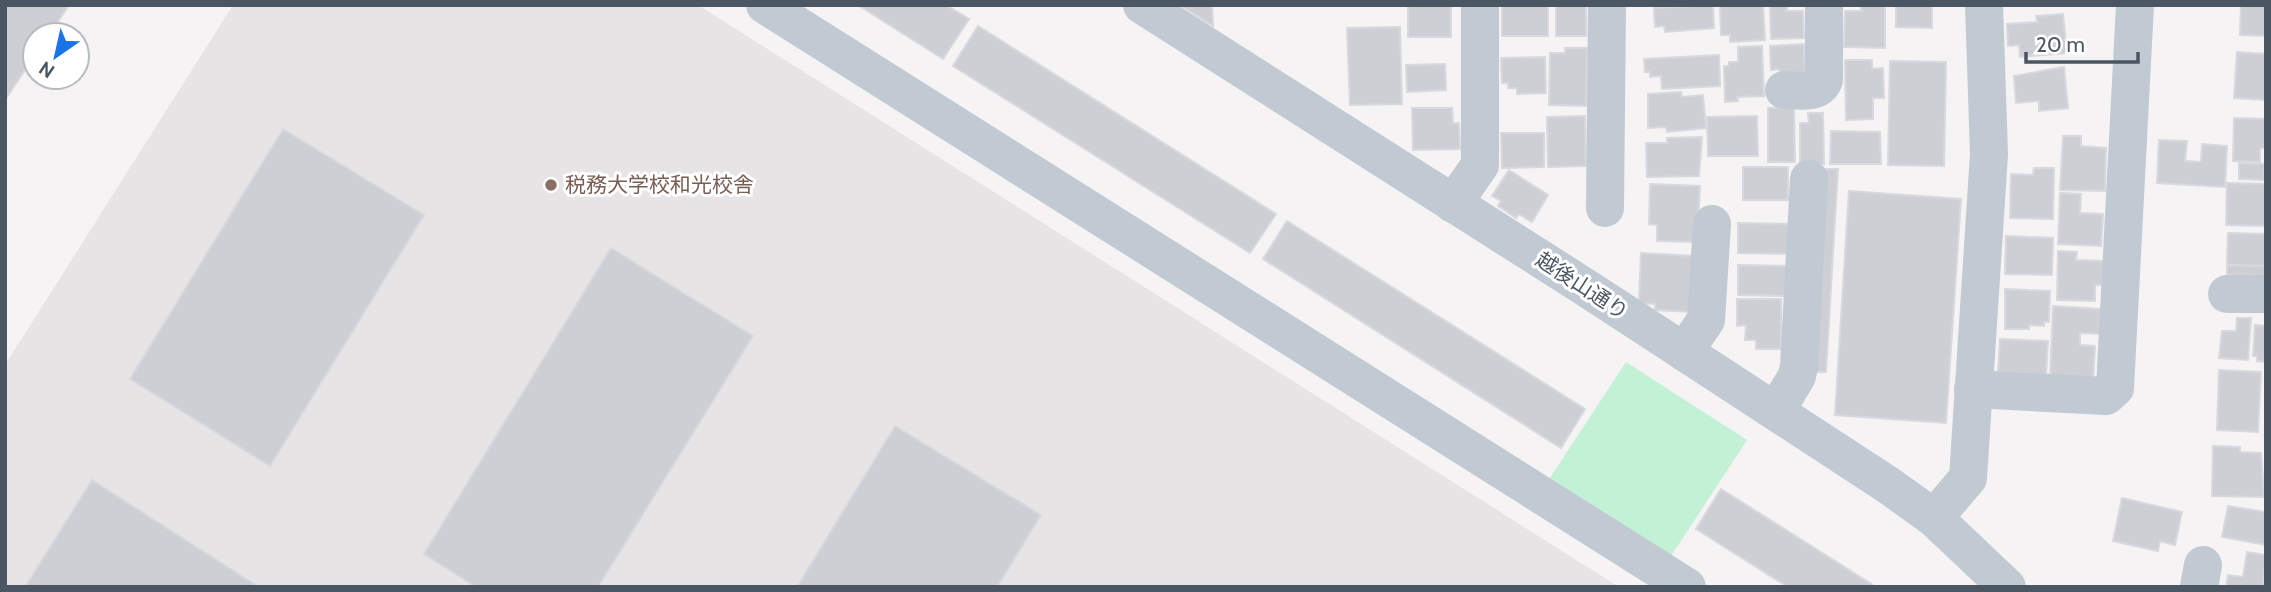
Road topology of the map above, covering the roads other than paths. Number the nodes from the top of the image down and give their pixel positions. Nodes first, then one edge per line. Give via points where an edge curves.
1 (765, 5) edge
2 (1142, 5) edge
3 (1480, 5) edge
4 (1607, 5) edge
5 (1824, 5) edge
6 (1984, 5) edge
7 (2135, 5) edge
8 (1784, 90) dead end
9 (1809, 180) dead end
10 (1453, 204) junction
11 (1605, 208) dead end
12 (1712, 225) dead end
13 (2227, 294) dead end
14 (2266, 294) edge
15 (1684, 352) junction
16 (1973, 390) junction
17 (1776, 411) junction
18 (1934, 518) junction
19 (1687, 587) edge
20 (2007, 587) edge

1 - 19 street
2 - 10 street, 越後山通り
3 - 10 street via 1480,164
4 - 11 street
5 - 8 street via 1821,87
6 - 16 street via 1989,154
7 - 16 street via 2115,388 2106,396
9 - 17 street via 1799,366
10 - 15 street, 越後山通り
12 - 15 street via 1706,320
13 - 14 street
15 - 17 street, 越後山通り
16 - 18 street via 1968,478
17 - 18 street, 越後山通り
18 - 20 street, 越後山通り

